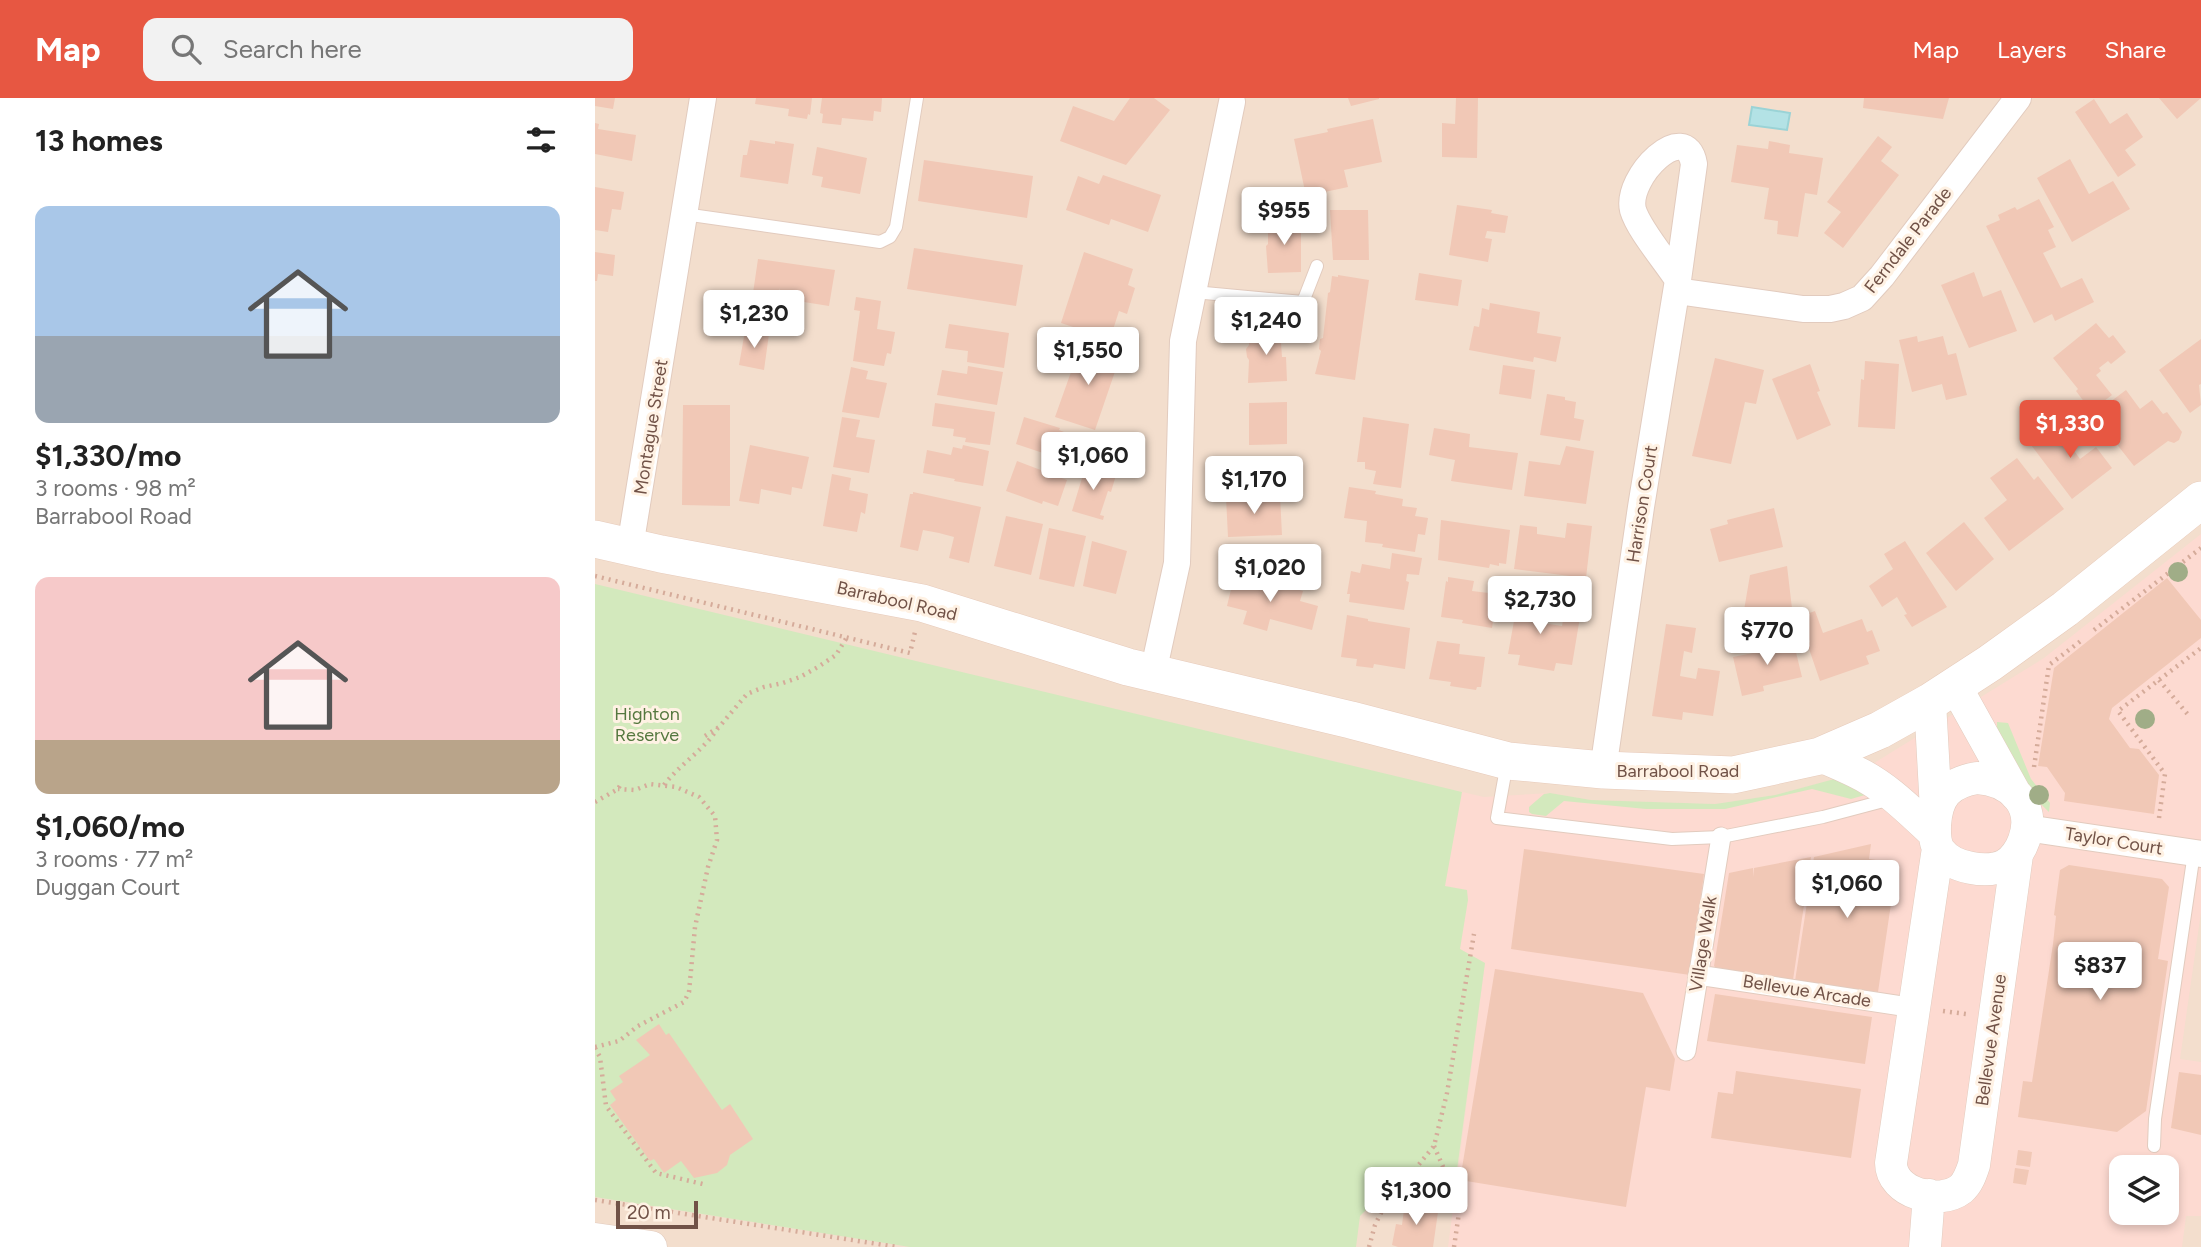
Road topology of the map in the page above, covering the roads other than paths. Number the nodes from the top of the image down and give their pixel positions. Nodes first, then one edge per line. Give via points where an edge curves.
1 (703, 98) edge
2 (917, 98) edge
3 (2018, 98) edge
4 (1232, 102) dead end
5 (684, 214) junction
6 (1317, 266) dead end
7 (1677, 285) joint
8 (1194, 292) junction
9 (2201, 500) edge
10 (595, 539) edge
11 (646, 551) junction
12 (1141, 670) junction
13 (1943, 694) junction
14 (1820, 756) junction
15 (1508, 761) junction
16 (1603, 770) junction
17 (2025, 784) junction
18 (1894, 798) junction
19 (1936, 831) junction
20 (1721, 837) junction
21 (2021, 841) junction
22 (2197, 854) edge
23 (1698, 975) junction
24 (1915, 1008) junction
25 (1686, 1051) dead end
26 (2154, 1146) dead end
27 (1929, 1195) junction
28 (1924, 1247) edge

1 - 5 street, Montague Street
2 - 5 lane via 896,227 880,243
3 - 7 street, Ferndale Parade via 1862,298 1814,310
4 - 8 street
5 - 11 street, Montague Street
6 - 8 lane via 1303,302
7 - 16 street, Harrison Court
8 - 12 street via 1184,341 1177,563
9 - 13 main road, Barrabool Road via 2065,609
10 - 11 main road, Barrabool Road
11 - 12 main road, Barrabool Road via 922,603
12 - 15 main road, Barrabool Road
13 - 14 main road, Barrabool Road via 1880,730
13 - 17 street, Bellevue Avenue
13 - 19 street
14 - 16 main road, Barrabool Road via 1733,775
14 - 18 street via 1856,772
15 - 16 main road, Barrabool Road
15 - 20 lane via 1497,818 1672,839
17 - 19 street via 1977,778 1951,787 1941,797
17 - 21 street, Bellevue Avenue
18 - 19 street
18 - 20 lane
19 - 21 street via 1948,860 1980,869 2004,865
19 - 24 street
20 - 23 street, Village Walk
21 - 22 street, Taylor Court
21 - 27 street, Bellevue Avenue via 1972,1172 1958,1191
22 - 26 lane
23 - 24 street, Bellevue Arcade
23 - 25 street, Village Walk
24 - 27 street via 1891,1168 1907,1189
27 - 28 street

